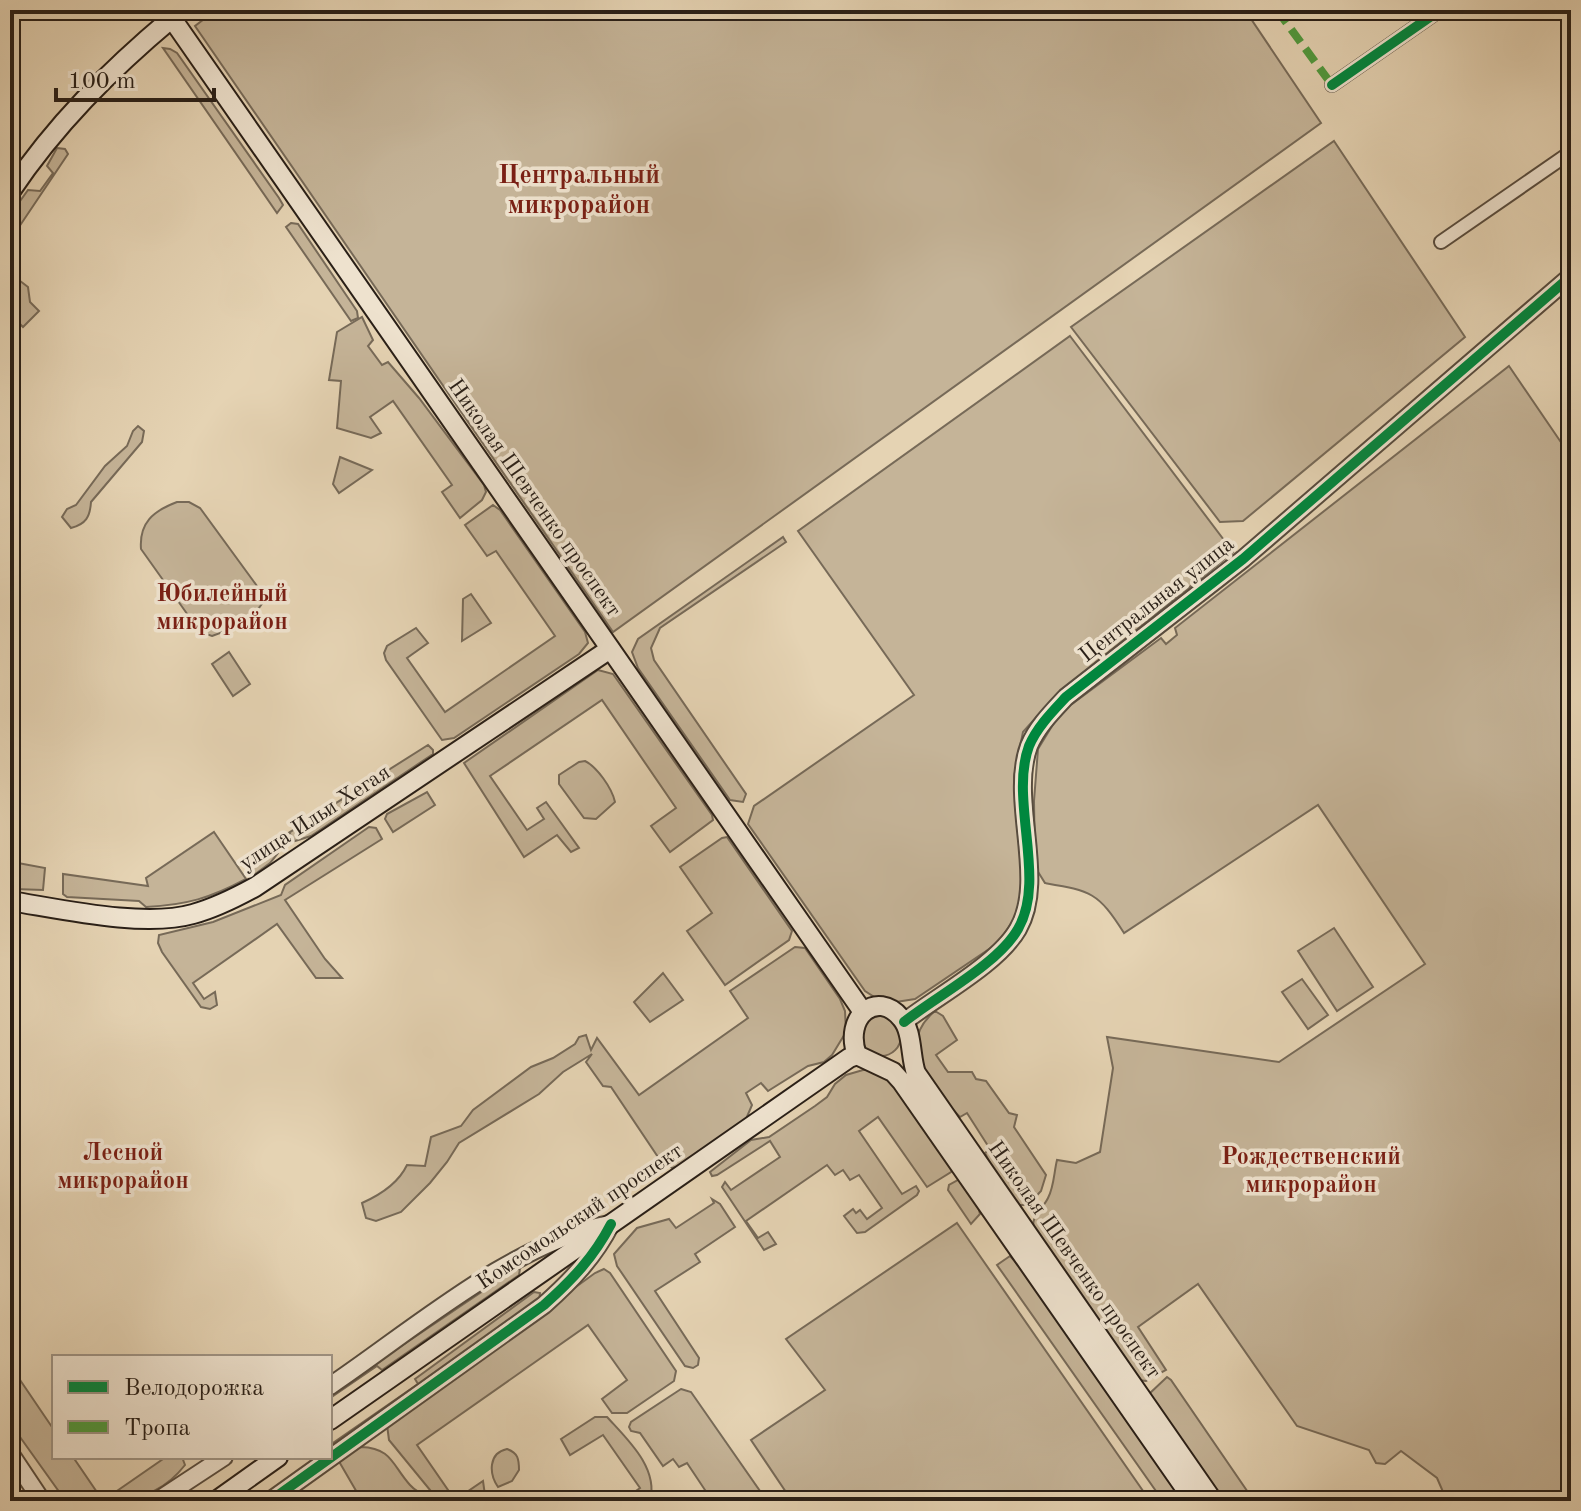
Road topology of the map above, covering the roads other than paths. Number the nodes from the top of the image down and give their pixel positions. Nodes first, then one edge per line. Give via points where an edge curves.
1 (1440, 10) edge
2 (174, 13) edge
3 (1332, 85) dead end
4 (1571, 152) edge
5 (10, 192) edge
6 (1441, 242) dead end
7 (1571, 276) edge
8 (610, 649) junction
9 (10, 901) edge
10 (863, 1012) junction
11 (904, 1022) junction
12 (908, 1040) junction
13 (857, 1055) junction
14 (879, 1066) junction
15 (611, 1224) junction
16 (332, 1385) edge
17 (332, 1419) edge
18 (10, 1453) edge
19 (332, 1457) edge
20 (221, 1459) edge
21 (275, 1459) edge
22 (329, 1459) edge
23 (42, 1500) edge
24 (157, 1501) edge
25 (216, 1501) edge
26 (270, 1501) edge
27 (1194, 1501) edge
28 (1213, 1501) edge

1 - 3 street
2 - 5 main road via 56,129
2 - 8 main road, Николая Шевченко проспект
4 - 6 street
7 - 11 street, Центральная улица via 1243,559 1066,697 1042,723 1029,747 1024,775 1029,890 1019,928 1000,952
8 - 9 main road, улица Ильи Хегая via 255,887 213,907 191,915 148,918
8 - 10 main road, Николая Шевченко проспект
10 - 11 main road via 884,1008
10 - 13 main road via 852,1032
11 - 12 main road
12 - 14 main road via 896,1061
12 - 28 main road, Николая Шевченко проспект via 916,1073
13 - 14 main road
13 - 15 main road, Комсомольский проспект
14 - 27 main road, Николая Шевченко проспект via 902,1082
15 - 16 street via 558,1239 509,1263
15 - 17 main road, Комсомольский проспект
15 - 19 street via 582,1269 544,1305
18 - 23 street
20 - 24 street
21 - 25 main road
22 - 26 street

